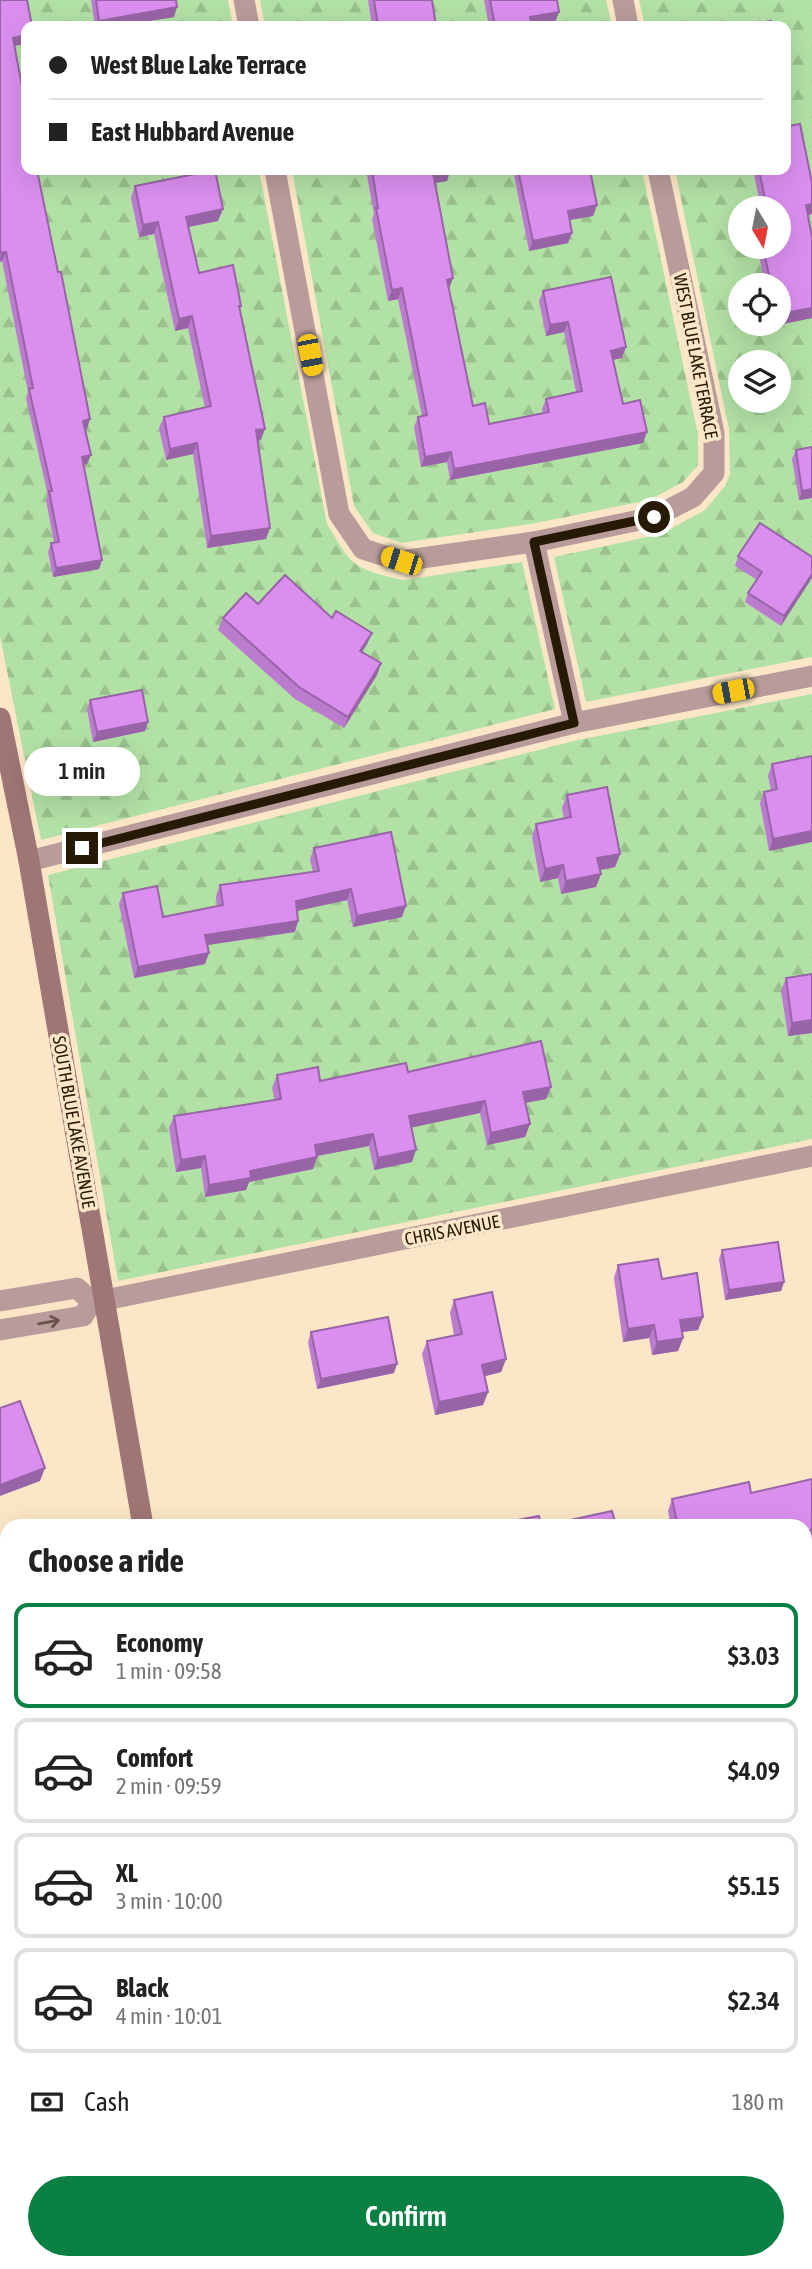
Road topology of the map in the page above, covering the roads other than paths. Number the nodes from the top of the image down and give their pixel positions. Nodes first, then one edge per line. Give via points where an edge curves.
1 (244, 0) edge
2 (623, 0) edge
3 (248, 21) edge
4 (627, 21) edge
5 (276, 175) edge
6 (659, 175) edge
7 (534, 542) junction
8 (812, 676) edge
9 (0, 718) edge
10 (574, 723) junction
11 (29, 861) junction
12 (812, 1156) edge
13 (0, 1301) edge
14 (98, 1301) junction
15 (0, 1330) edge
16 (143, 1519) edge

1 - 3 street
2 - 4 street
5 - 7 street, WEST BLUE LAKE TERRACE via 339,514 363,549 401,561
6 - 7 street, WEST BLUE LAKE TERRACE via 714,433 714,473 693,497 654,517
7 - 10 street
8 - 10 street
9 - 11 main road, SOUTH BLUE LAKE AVENUE
10 - 11 street
11 - 14 main road, SOUTH BLUE LAKE AVENUE
12 - 14 street, CHRIS AVENUE
13 - 14 street via 77,1288
15 -> 14 street, CHRIS AVENUE via 83,1316
14 - 16 main road, SOUTH BLUE LAKE AVENUE

